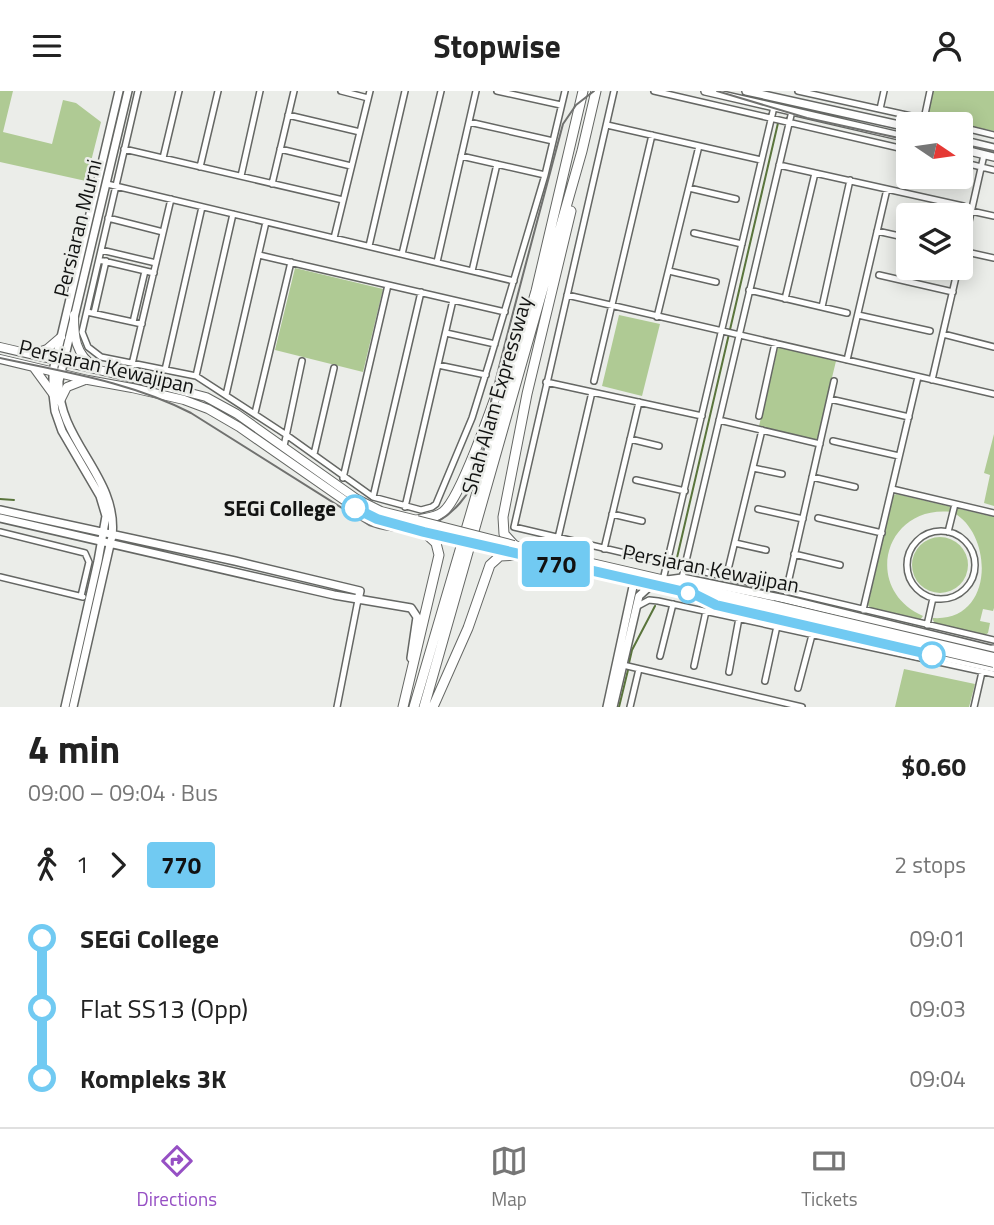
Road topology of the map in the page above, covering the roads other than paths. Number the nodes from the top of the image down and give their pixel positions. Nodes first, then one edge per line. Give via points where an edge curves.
1 (119, 91) edge
2 (128, 91) edge
3 (138, 91) edge
4 (179, 91) edge
5 (218, 91) edge
6 (260, 91) edge
7 (294, 91) edge
8 (341, 91) edge
9 (405, 91) edge
10 (441, 91) edge
11 (476, 91) edge
12 (497, 91) edge
13 (565, 91) edge
14 (583, 91) edge
15 (596, 91) edge
16 (614, 91) edge
17 (654, 91) edge
18 (705, 91) edge
19 (746, 91) edge
20 (798, 91) edge
21 (839, 91) edge
22 (884, 91) edge
23 (930, 91) edge
24 (369, 94) edge
25 (779, 97) edge
26 (837, 100) junction
27 (561, 106) junction
28 (779, 108) junction
29 (880, 109) junction
30 (792, 111) junction
31 (926, 112) edge
32 (896, 113) edge
33 (288, 115) junction
34 (776, 119) junction
35 (469, 122) junction
36 (789, 123) junction
37 (896, 124) edge
38 (607, 125) junction
39 (973, 130) edge
40 (360, 132) junction
41 (652, 135) junction
42 (896, 135) edge
43 (994, 135) edge
44 (553, 141) junction
45 (973, 143) edge
46 (698, 146) junction
47 (896, 147) edge
48 (994, 148) edge
49 (124, 149) junction
50 (281, 149) junction
51 (582, 151) junction
52 (973, 152) edge
53 (985, 155) junction
54 (461, 156) junction
55 (994, 157) edge
56 (163, 158) junction
57 (761, 160) junction
58 (497, 164) junction
59 (779, 165) junction
60 (973, 165) edge
61 (351, 166) junction
62 (201, 167) junction
63 (982, 167) junction
64 (994, 170) edge
65 (815, 173) junction
66 (545, 175) junction
67 (241, 176) junction
68 (850, 180) junction
69 (107, 184) junction
70 (272, 184) junction
71 (116, 186) junction
72 (689, 188) junction
73 (887, 189) junction
74 (93, 199) junction
75 (171, 199) junction
76 (736, 199) dead end
77 (343, 200) junction
78 (954, 203) edge
79 (973, 203) edge
80 (202, 207) junction
81 (973, 211) edge
82 (233, 214) junction
83 (994, 216) edge
84 (108, 218) junction
85 (266, 222) junction
86 (877, 231) junction
87 (163, 232) junction
88 (694, 233) dead end
89 (896, 235) edge
90 (334, 238) junction
91 (742, 244) junction
92 (369, 246) junction
93 (101, 250) junction
94 (402, 254) junction
95 (259, 255) junction
96 (973, 255) edge
97 (994, 258) edge
98 (99, 260) junction
99 (106, 261) junction
100 (291, 262) junction
101 (156, 263) junction
102 (437, 263) junction
103 (145, 271) junction
104 (472, 271) junction
105 (669, 271) junction
106 (154, 273) junction
107 (879, 275) dead end
108 (956, 280) edge
109 (82, 281) junction
110 (514, 281) junction
111 (716, 282) dead end
112 (93, 283) junction
113 (388, 285) junction
114 (750, 290) junction
115 (536, 291) junction
116 (421, 292) junction
117 (953, 292) junction
118 (567, 295) junction
119 (785, 299) junction
120 (453, 300) junction
121 (612, 307) junction
122 (822, 307) junction
123 (90, 312) junction
124 (505, 312) junction
125 (847, 313) dead end
126 (74, 315) junction
127 (858, 315) junction
128 (657, 317) junction
129 (132, 322) junction
130 (142, 324) junction
131 (930, 331) dead end
132 (726, 332) junction
133 (446, 333) junction
134 (943, 334) junction
135 (739, 335) junction
136 (61, 337) junction
137 (775, 343) junction
138 (495, 344) junction
139 (0, 347) edge
140 (994, 347) edge
141 (30, 354) junction
142 (0, 359) edge
143 (848, 360) junction
144 (60, 361) junction
145 (302, 361) dead end
146 (132, 364) junction
147 (28, 365) junction
148 (438, 365) junction
149 (334, 368) dead end
150 (101, 370) junction
151 (165, 370) junction
152 (57, 372) junction
153 (486, 375) junction
154 (196, 376) junction
155 (918, 376) junction
156 (130, 377) junction
157 (88, 380) junction
158 (932, 380) junction
159 (594, 381) dead end
160 (834, 381) dead end
161 (546, 382) junction
162 (592, 392) junction
163 (52, 394) junction
164 (994, 394) edge
165 (226, 395) junction
166 (830, 398) junction
167 (60, 401) junction
168 (639, 403) junction
169 (255, 413) junction
170 (759, 416) dead end
171 (702, 417) junction
172 (909, 417) junction
173 (719, 420) junction
174 (762, 430) junction
175 (285, 434) junction
176 (630, 439) junction
177 (834, 441) dead end
178 (820, 444) junction
179 (284, 446) junction
180 (659, 446) dead end
181 (314, 454) junction
182 (900, 456) junction
183 (753, 468) junction
184 (782, 474) dead end
185 (812, 477) junction
186 (343, 478) junction
187 (636, 480) dead end
188 (855, 487) dead end
189 (892, 489) junction
190 (685, 491) junction
191 (373, 497) junction
192 (955, 504) junction
193 (405, 507) junction
194 (758, 509) dead end
195 (0, 510) edge
196 (994, 513) edge
197 (612, 514) junction
198 (109, 517) junction
199 (0, 518) edge
200 (818, 518) dead end
201 (803, 519) junction
202 (417, 520) junction
203 (642, 521) dead end
204 (37, 527) junction
205 (51, 530) junction
206 (93, 531) junction
207 (948, 531) junction
208 (424, 532) junction
209 (0, 533) edge
210 (881, 533) junction
211 (84, 538) junction
212 (126, 538) junction
213 (558, 538) junction
214 (107, 539) junction
215 (40, 542) junction
216 (735, 543) junction
217 (512, 549) junction
218 (604, 549) junction
219 (766, 550) dead end
220 (794, 554) junction
221 (519, 555) junction
222 (98, 561) junction
223 (667, 564) junction
224 (840, 565) dead end
225 (684, 568) junction
226 (0, 577) edge
227 (304, 578) junction
228 (682, 578) junction
229 (726, 578) junction
230 (664, 580) junction
231 (634, 582) junction
232 (651, 585) junction
233 (302, 588) junction
234 (786, 591) junction
235 (694, 594) junction
236 (80, 596) junction
237 (359, 596) junction
238 (90, 598) junction
239 (933, 598) junction
240 (673, 604) junction
241 (716, 605) junction
242 (636, 607) junction
243 (772, 608) junction
244 (863, 610) junction
245 (706, 611) junction
246 (740, 619) junction
247 (927, 625) junction
248 (777, 626) junction
249 (915, 631) junction
250 (812, 635) junction
251 (994, 646) edge
252 (892, 647) junction
253 (660, 656) dead end
254 (623, 665) junction
255 (694, 666) dead end
256 (994, 666) edge
257 (639, 669) junction
258 (982, 671) junction
259 (729, 672) dead end
260 (994, 674) edge
261 (765, 681) dead end
262 (798, 688) dead end
263 (773, 704) edge
264 (65, 707) edge
265 (73, 707) edge
266 (337, 707) edge
267 (403, 707) edge
268 (414, 707) edge
269 (424, 707) edge
270 (433, 707) edge
271 (607, 707) edge
272 (613, 707) edge
273 (630, 707) edge
274 (802, 707) edge
275 (974, 707) edge

1 - 74 main road, Persiaran Murni
2 - 69 main road, Persiaran Murni
3 - 49 street
4 - 56 street
5 - 62 street
6 - 67 street
7 - 33 street
8 - 24 street
9 - 92 street
10 - 94 street
11 - 35 street
12 - 27 street
13 - 27 street
14 - 115 highway, Shah Alam Expressway
15 - 51 highway, Shah Alam Expressway
16 - 38 street
17 - 34 street
18 - 28 main road
19 - 25 main road
20 - 26 street
21 - 26 street
22 - 29 street
23 - 31 street
24 - 40 street
25 - 37 main road
26 - 29 street
27 - 44 street
28 - 30 main road
28 - 34 street
29 - 32 street
30 - 36 street
30 - 42 main road
33 - 40 street
33 - 50 street
34 - 36 street
34 - 57 street
35 - 44 street
35 - 54 street
36 - 47 street
36 - 59 street
38 - 41 street
38 - 118 street
39 - 43 street
40 - 61 street
41 - 46 street
41 - 121 street
44 - 66 street
45 - 48 main road
46 - 57 street
46 - 72 street
49 - 56 street
49 - 71 street
50 - 61 street
50 - 70 street
51 - 217 highway via 503,517 504,534
51 - 269 highway, Shah Alam Expressway
52 - 53 main road
53 - 55 main road
53 - 63 street
54 - 58 street
54 - 102 street
56 - 62 street
57 - 91 street
58 - 66 street
58 - 104 street
59 - 65 street
59 - 114 street
60 - 63 street
61 - 77 street
62 - 67 street
63 - 64 street
63 - 79 street
65 - 68 street
65 - 119 street
66 - 110 street
67 - 70 street
68 - 73 street
68 - 122 street
69 - 71 street
69 - 74 main road via 100,185
69 - 109 main road, Persiaran Murni
70 - 77 street
71 - 75 street
71 - 84 street
72 - 76 street
72 - 105 street
73 - 78 street
73 - 86 street
74 - 136 main road, Persiaran Murni
75 - 80 street
75 - 87 street
77 - 90 street
80 - 82 street
80 - 151 street
81 - 83 street
82 - 85 street
82 - 154 street
84 - 87 street
84 - 93 street
85 - 90 street
85 - 95 street
86 - 89 street
86 - 127 street
87 - 101 street
88 - 91 street
90 - 92 street
91 - 132 street
92 - 94 street
93 - 98 street
93 - 101 street
94 - 102 street
95 - 100 street
95 - 165 street
96 - 97 street
98 - 99 street
98 - 112 street
99 - 103 street
99 - 123 street
100 - 113 street
100 - 169 street
101 - 106 street
102 - 104 street
103 - 106 street
103 - 129 street
104 - 110 street
105 - 111 street
105 - 128 street
106 - 130 street
107 - 117 street
108 - 117 street
109 - 112 street
109 - 126 main road, Persiaran Murni
110 - 124 street
112 - 123 street
113 - 116 street
113 - 186 street
114 - 119 street
114 - 135 street
115 - 202 highway via 448,507
115 - 268 highway, Shah Alam Expressway
116 - 120 street
116 - 191 street
117 - 134 street
118 - 121 street
118 - 161 street
119 - 122 street
120 - 124 street
120 - 133 street
121 - 128 street
121 - 159 street
122 - 125 street
123 - 129 street
123 - 146 street via 82,332 88,347 101,357
124 - 138 street
126 - 144 main road, Persiaran Murni
126 - 150 main road via 79,353
127 - 131 street
127 - 143 street
128 - 132 street
129 - 130 street
130 - 146 street
132 - 135 street
132 - 171 street
133 - 138 street
133 - 148 street
134 - 140 street
134 - 158 street
135 - 137 street
135 - 173 street
136 - 141 main road via 47,349
136 - 144 main road, Persiaran Murni
137 - 143 street
137 - 170 street
138 - 153 street
139 - 141 main road, Persiaran Kewajipan
141 - 144 main road, Persiaran Kewajipan
142 - 147 main road, Persiaran Kewajipan
143 - 155 street
144 - 150 main road, Persiaran Kewajipan
144 - 152 main road, Persiaran Murni
145 - 175 street
146 - 151 street
146 - 156 street
147 - 152 main road, Persiaran Kewajipan
147 - 163 main road
148 - 153 street
148 - 193 street
149 - 181 street
150 - 156 main road, Persiaran Kewajipan
151 - 154 street
152 - 157 main road, Persiaran Kewajipan
152 - 163 main road
152 - 167 main road
153 - 193 street via 436,503 426,510
154 - 165 street
155 - 158 street
155 - 172 street
156 - 179 main road, Persiaran Kewajipan via 206,397
157 - 167 main road via 67,387
157 - 208 main road, Persiaran Kewajipan via 132,387 208,409 364,513
158 - 164 street
160 - 166 street
161 - 162 street
161 - 213 street via 514,527
162 - 168 street
162 - 213 street
163 - 198 main road via 62,431
165 - 169 street
166 - 172 street
166 - 178 street
167 - 198 main road via 68,426 109,499
168 - 171 street
168 - 176 street
169 - 175 street
171 - 190 street
172 - 182 street
173 - 174 street
173 - 225 street
174 - 178 street
174 - 183 street
175 - 179 street
175 - 181 street
176 - 180 street
176 - 197 street
177 - 182 street
178 - 185 street
179 - 202 main road, Persiaran Kewajipan via 357,499
181 - 186 street
182 - 189 street
183 - 184 street
183 - 216 street
185 - 188 street
185 - 201 street
186 - 191 street
187 - 190 street
189 - 192 street
189 - 210 street
190 - 223 street
191 - 193 street
192 - 196 street
192 - 207 street
194 - 201 street
195 - 206 main road
197 - 203 street
197 - 218 street
198 - 206 main road
198 - 212 main road
198 - 214 main road
199 - 204 main road
200 - 210 street
201 - 220 street
202 - 217 main road, Persiaran Kewajipan, bridge
204 - 205 main road
204 - 215 street
205 - 211 main road
205 - 215 street
206 - 214 main road
207 - 239 street via 923,536 908,557 912,583
207 - 239 street via 970,548 972,577 961,592
208 - 217 main road, Persiaran Kewajipan, bridge
208 - 267 highway via 436,543 439,555
209 - 215 street
210 - 244 street
211 - 214 main road
211 - 222 main road via 97,552
212 - 214 main road
212 - 227 main road
213 - 218 street
214 - 222 main road
214 - 233 main road
214 - 265 main road
215 - 236 street via 87,555
216 - 219 street
216 - 229 street
217 - 221 main road, Persiaran Kewajipan
217 - 230 main road, Persiaran Kewajipan
218 - 223 street
220 - 224 street
220 - 234 street
221 - 231 main road, Persiaran Kewajipan
221 - 270 highway via 500,556 490,565
222 - 238 main road
223 - 225 street
223 - 230 street
225 - 228 street
225 - 229 street
226 - 236 street
227 - 233 main road
227 - 237 main road
228 - 230 main road, Persiaran Kewajipan
228 - 249 main road, Persiaran Kewajipan
229 - 234 street
230 - 243 main road
231 - 232 main road, Persiaran Kewajipan
231 - 271 main road
232 - 235 main road, Persiaran Kewajipan
232 - 242 main road via 639,596
233 - 237 main road
234 - 244 street
235 - 241 main road, Persiaran Kewajipan
235 - 243 main road
236 - 238 street
237 - 266 street
237 - 267 main road via 407,606 415,612
238 - 264 main road
239 - 247 street
240 - 242 street via 649,600
240 - 245 street
240 - 253 street
241 - 246 street
241 - 252 main road, Persiaran Kewajipan
242 - 254 main road
243 - 251 main road, bridge
243 - 256 main road, bridge
244 - 247 street
245 - 246 street
245 - 255 street
246 - 248 street
246 - 259 street
247 - 251 street
248 - 250 street
248 - 261 street
249 - 251 main road, Persiaran Kewajipan
249 - 252 main road via 920,637 917,646
250 - 258 street
250 - 262 street
252 - 256 main road, Persiaran Kewajipan
254 - 257 street
254 - 272 main road
257 - 263 street
257 - 273 street
258 - 260 street
258 - 275 street
263 - 274 street

